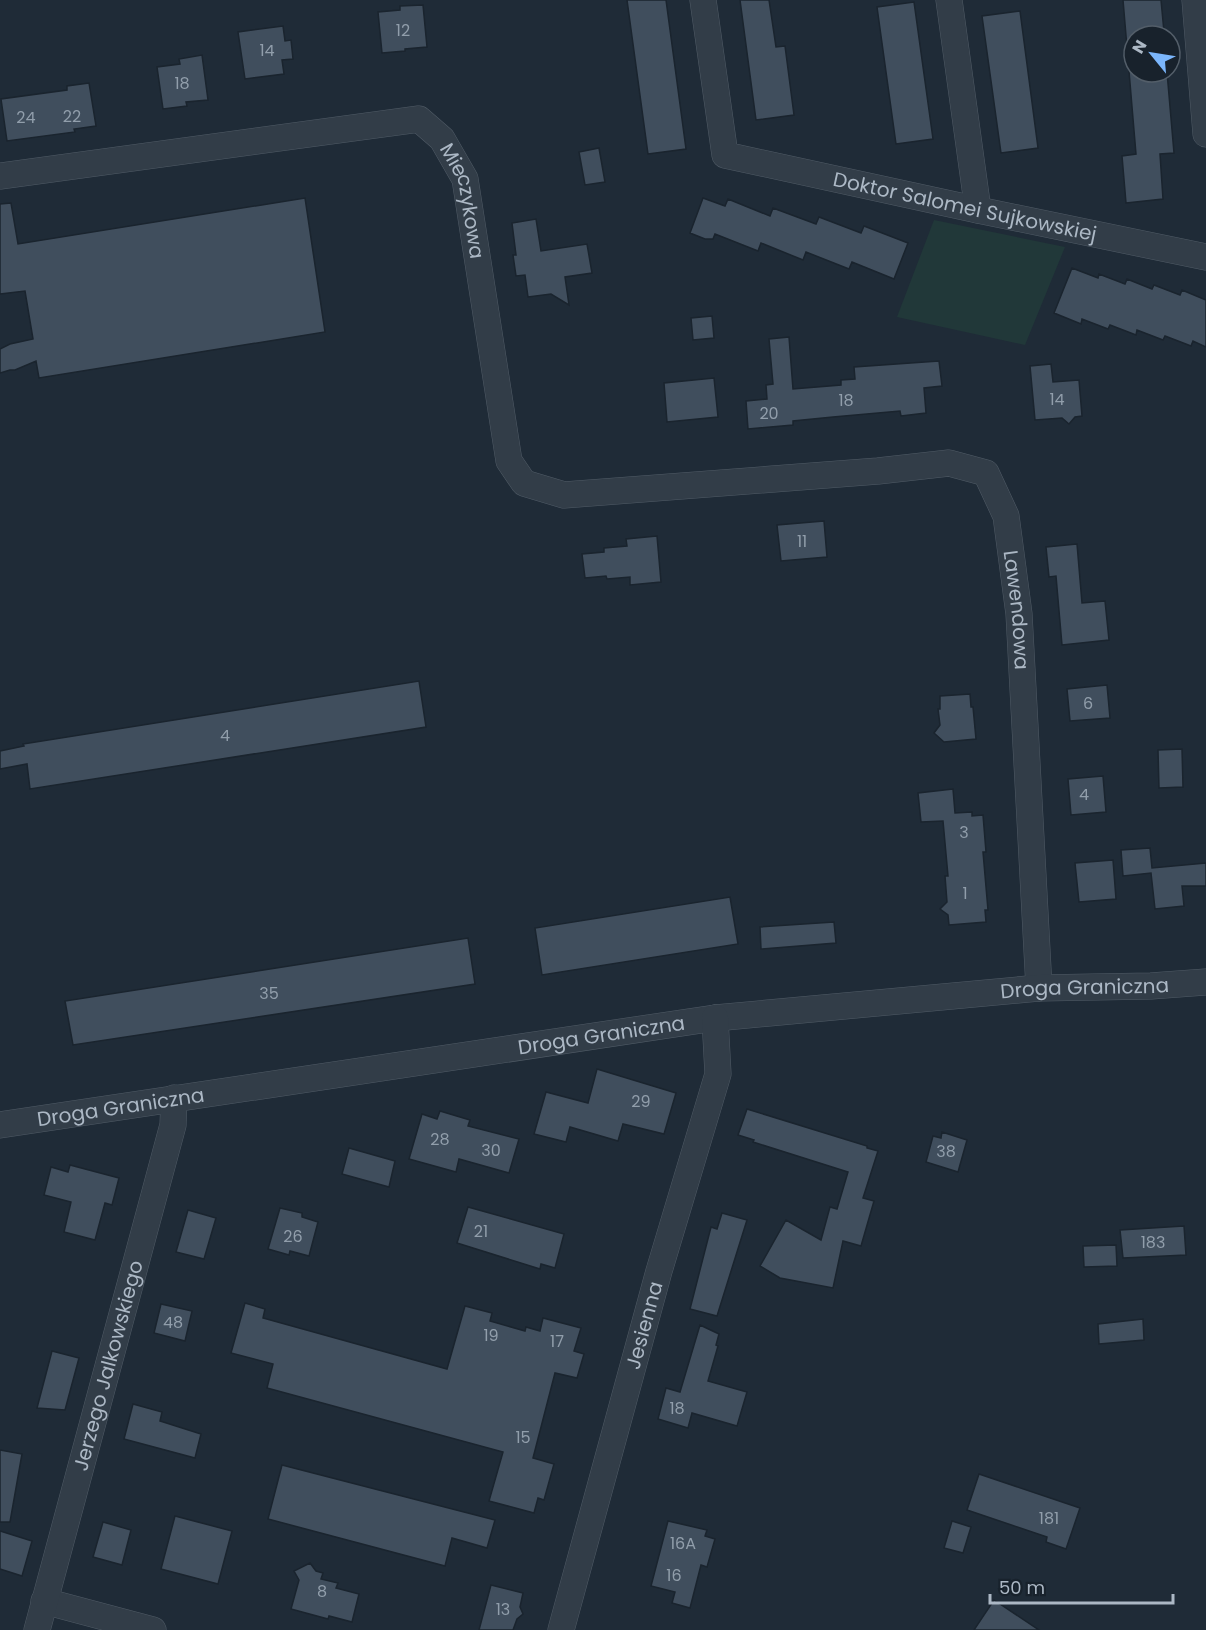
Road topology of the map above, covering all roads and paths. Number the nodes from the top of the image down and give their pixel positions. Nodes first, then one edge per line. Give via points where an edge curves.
1 (703, 0) edge
2 (949, 0) edge
3 (1195, 0) edge
4 (1206, 134) edge
5 (0, 176) edge
6 (978, 210) junction
7 (1206, 257) edge
8 (751, 480) joint
9 (1206, 982) edge
10 (1039, 988) junction
11 (715, 1018) junction
12 (174, 1098) junction
13 (0, 1125) edge
14 (44, 1601) junction
15 (37, 1630) edge
16 (153, 1630) edge
17 (561, 1630) edge

1 - 6 street, Doktor Salomei Sujkowskiej via 725,155
2 - 6 street
3 - 4 street
5 - 8 street, Mieczykowa via 419,119 442,139 465,179 509,460 524,483 564,495
6 - 7 street, Doktor Salomei Sujkowskiej
8 - 10 street, Lawendowa via 949,463 987,473 1006,516 1019,614
9 - 10 street, Droga Graniczna
10 - 11 street, Droga Graniczna
11 - 12 street, Droga Graniczna
11 - 17 street, Jesienna via 718,1074 659,1271
12 - 13 street, Droga Graniczna
12 - 14 street, Jerzego Jalkowskiego via 173,1125
14 - 15 street, Jerzego Jalkowskiego
14 - 16 street

